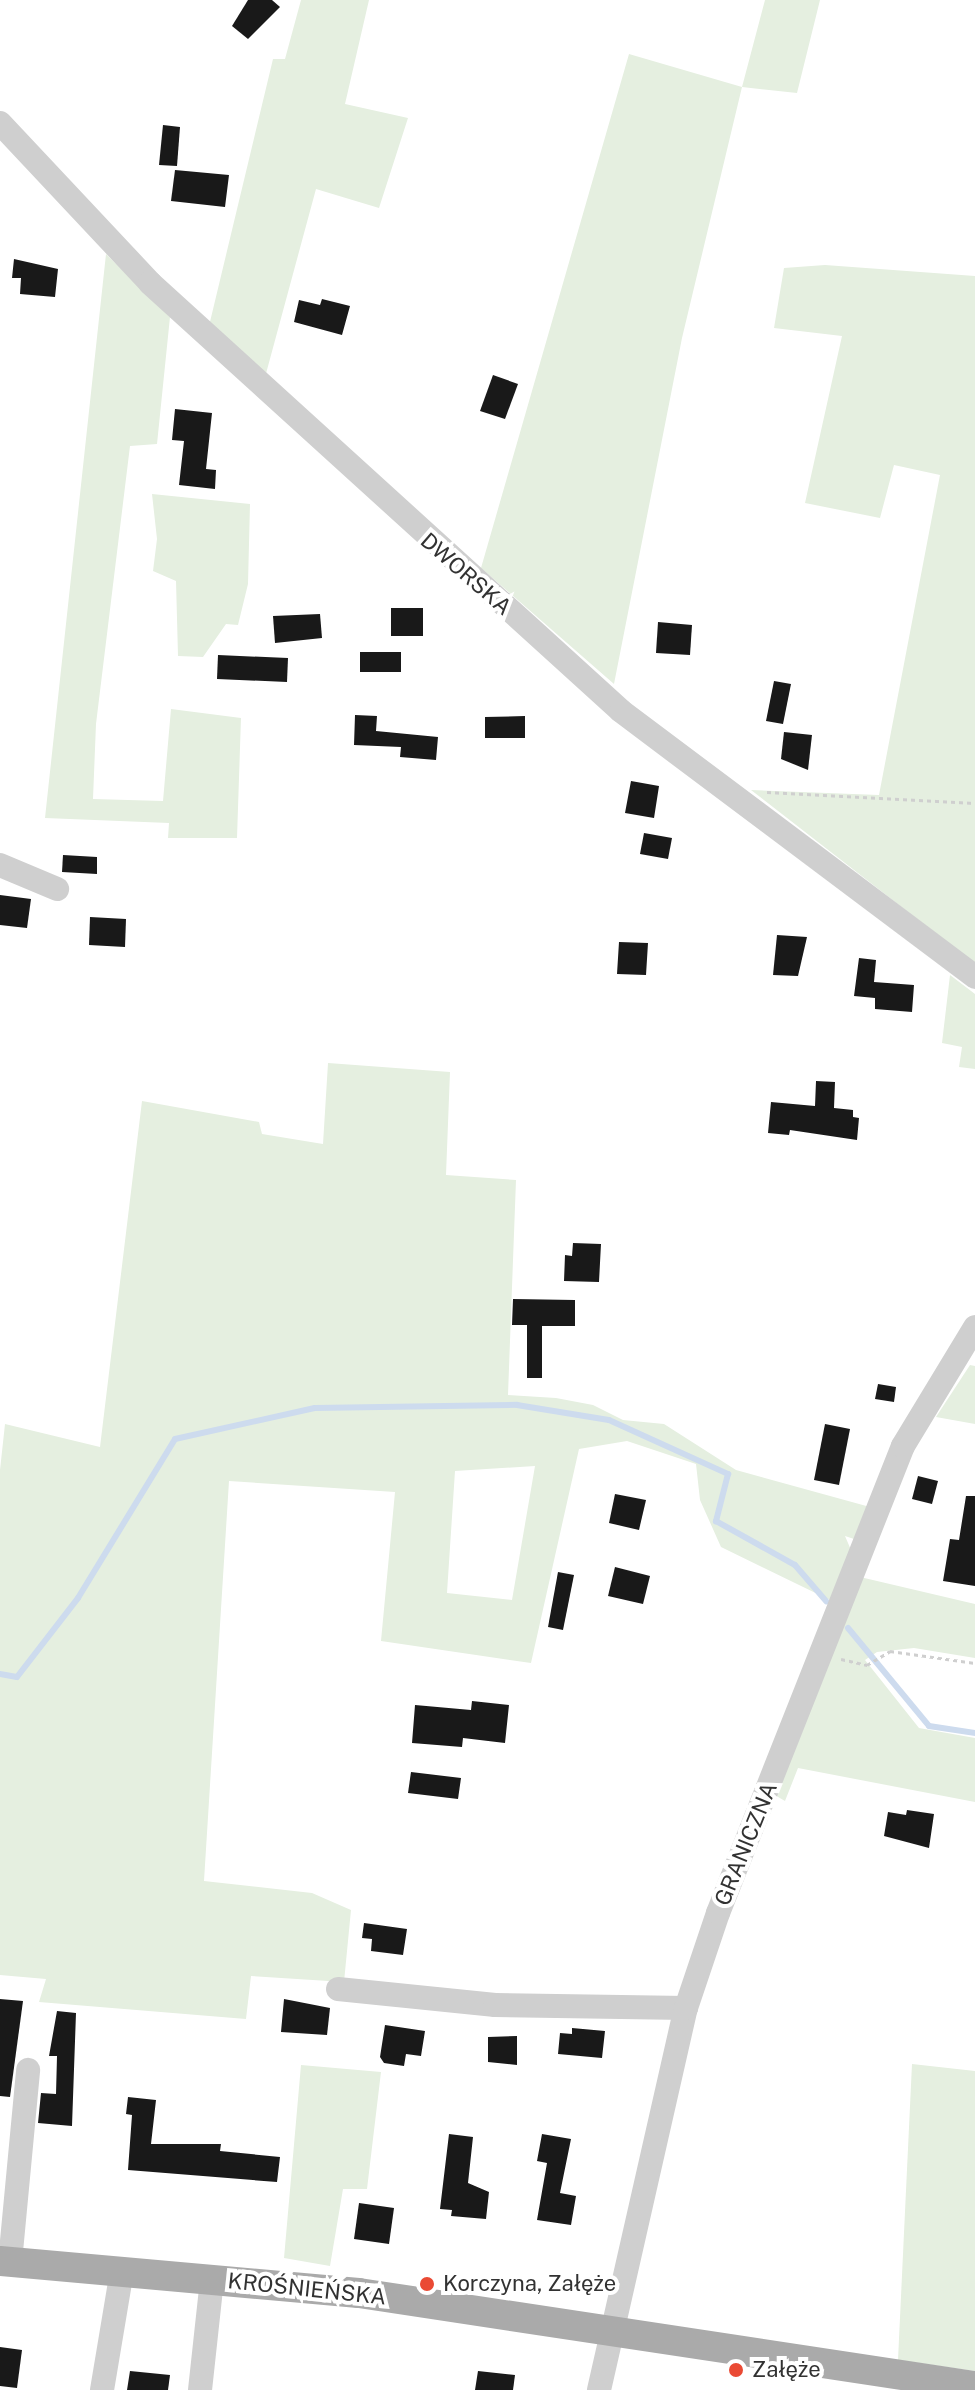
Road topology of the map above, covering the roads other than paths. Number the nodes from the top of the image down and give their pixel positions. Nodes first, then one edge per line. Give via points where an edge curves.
1 (0, 123) edge
2 (0, 865) edge
3 (57, 889) dead end
4 (975, 977) edge
5 (975, 1327) edge
6 (338, 1989) dead end
7 (686, 2008) junction
8 (28, 2070) dead end
9 (5, 2261) edge
10 (122, 2270) junction
11 (212, 2279) junction
12 (612, 2328) junction
13 (975, 2386) edge
14 (102, 2390) edge
15 (200, 2390) edge
16 (599, 2390) edge

1 - 4 street, DWORSKA via 150,283 621,711
2 - 3 street
5 - 7 street, GRANICZNA via 903,1446 718,1913
6 - 7 street via 495,2005
7 - 12 street, GRANICZNA
8 - 9 street
9 - 10 main road, KROŚNIEŃSKA
10 - 11 main road, KROŚNIEŃSKA
10 - 14 street
11 - 12 main road, KROŚNIEŃSKA
11 - 15 street
12 - 13 main road, KROŚNIEŃSKA
12 - 16 street, GRANICZNA

